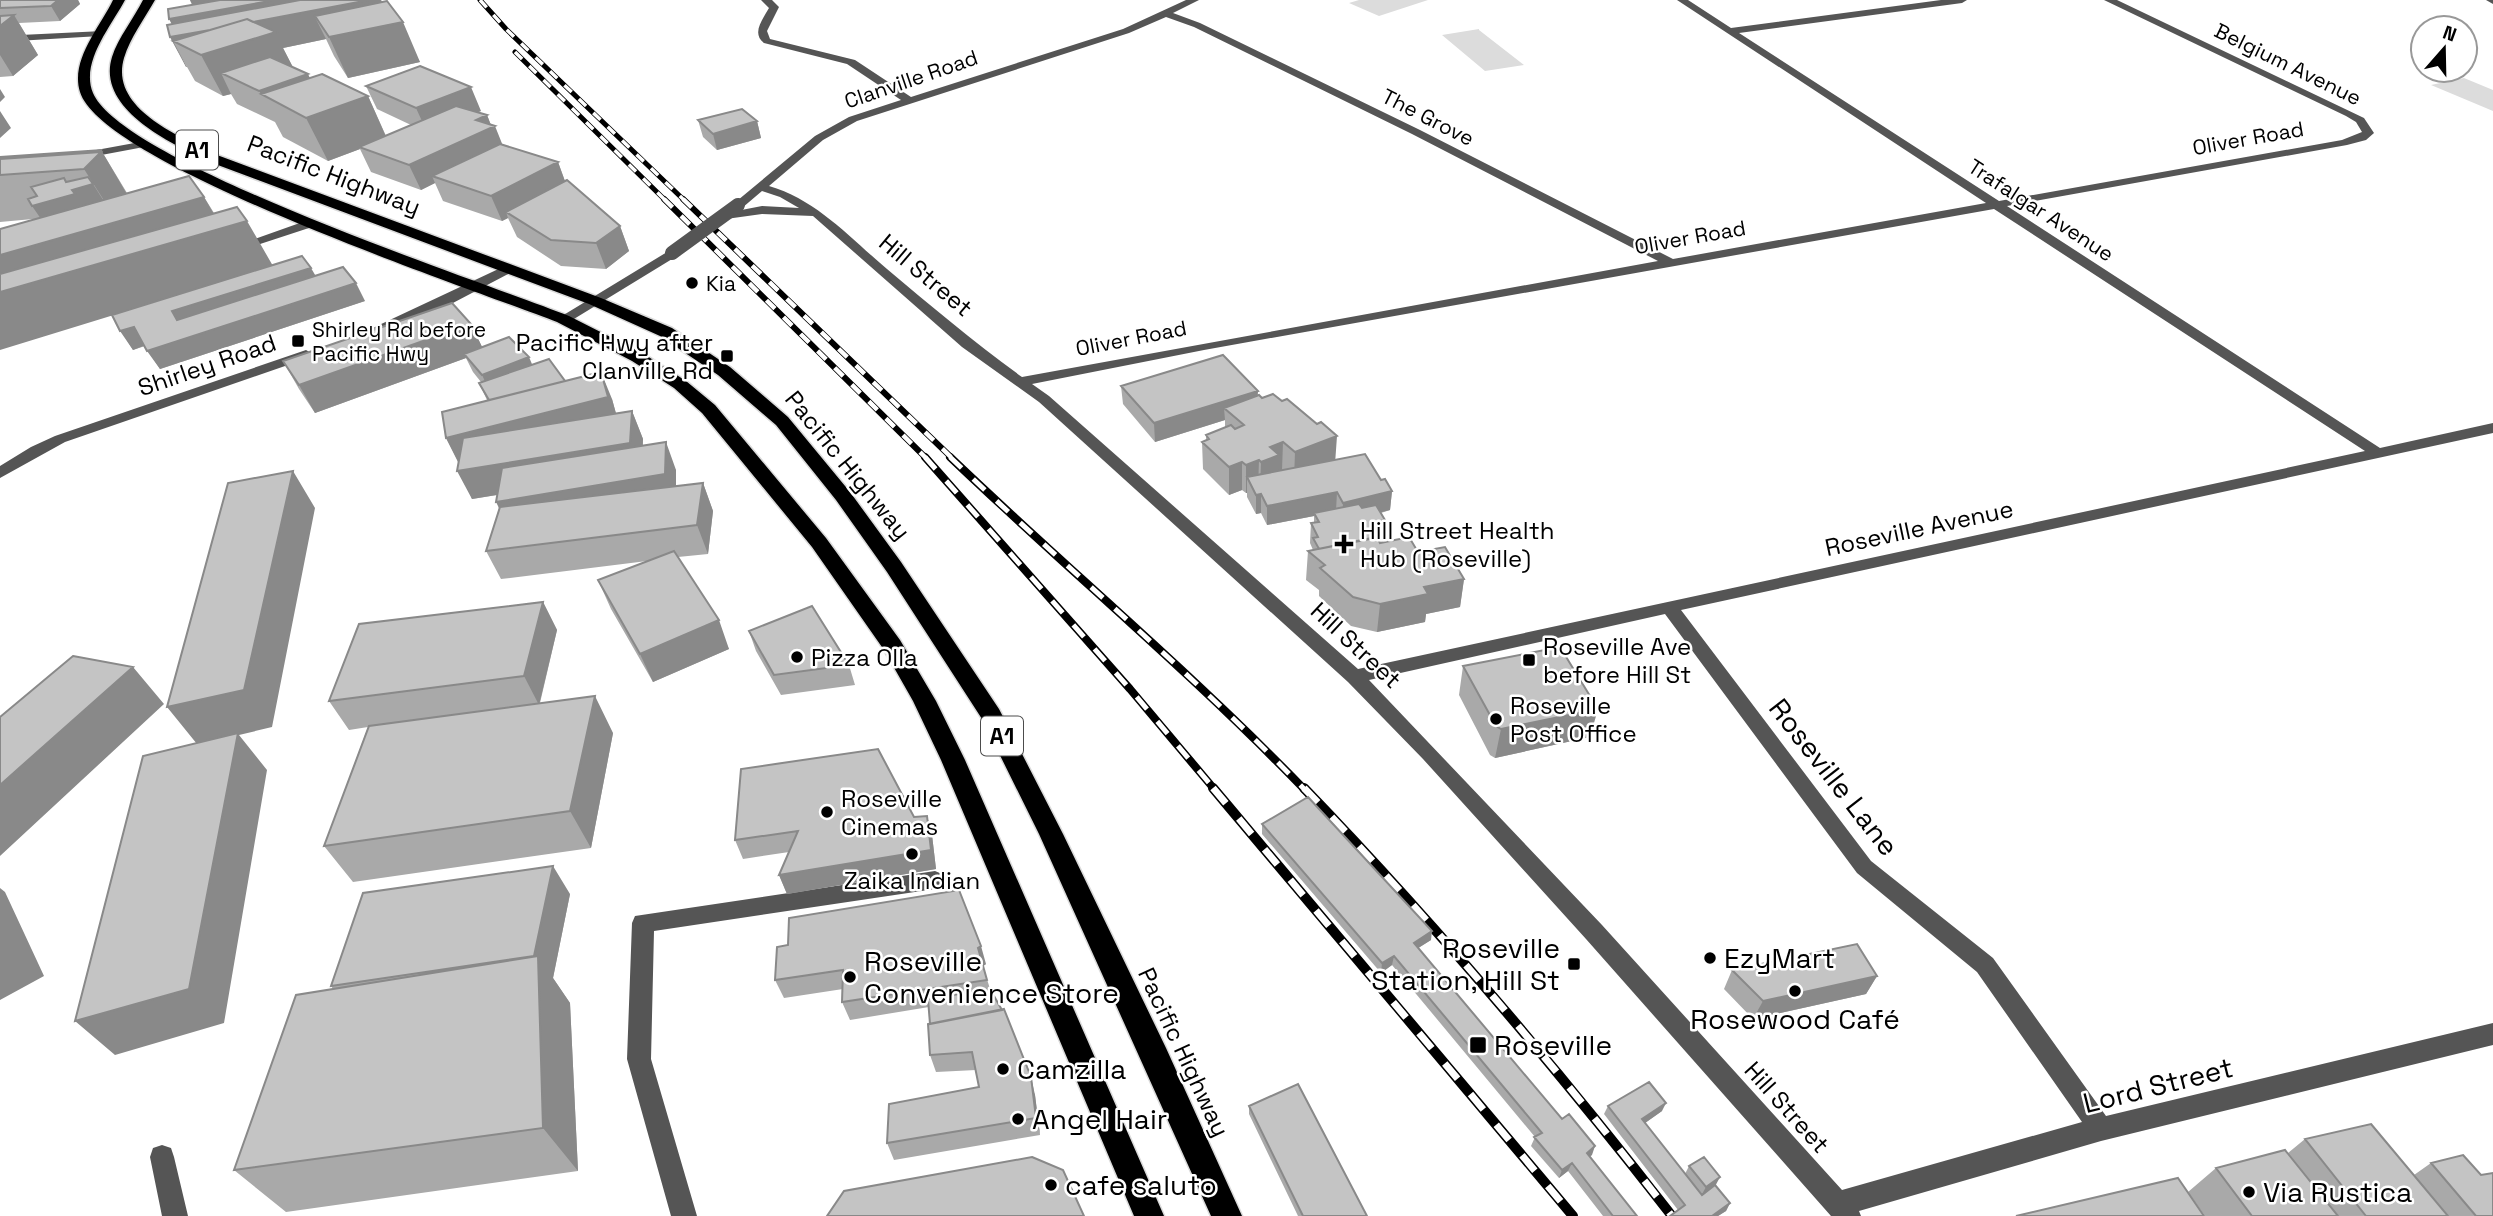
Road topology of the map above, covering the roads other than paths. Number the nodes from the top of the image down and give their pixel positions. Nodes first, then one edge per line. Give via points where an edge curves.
1 (119, 0) edge
2 (149, 0) edge
3 (766, 0) edge
4 (1194, 0) edge
5 (1682, 0) edge
6 (1962, 0) edge
7 (2109, 0) edge
8 (1165, 13) junction
9 (1729, 31) junction
10 (100, 33) junction
11 (0, 39) edge
12 (908, 100) junction
13 (2368, 133) joint
14 (141, 145) junction
15 (63, 157) edge
16 (761, 187) junction
17 (1996, 204) junction
18 (742, 209) junction
19 (817, 213) junction
20 (311, 223) junction
21 (222, 251) edge
22 (1670, 262) junction
23 (507, 268) junction
24 (477, 285) junction
25 (595, 301) junction
26 (564, 319) junction
27 (357, 337) edge
28 (324, 348) edge
29 (1017, 382) junction
30 (2493, 428) edge
31 (2378, 453) junction
32 (0, 472) edge
33 (1669, 607) junction
34 (1355, 677) junction
35 (935, 880) dead end
36 (2493, 1034) edge
37 (2101, 1129) junction
38 (162, 1157) dead end
39 (1843, 1210) edge
40 (175, 1216) edge
41 (684, 1216) edge
42 (1149, 1216) edge
43 (1227, 1216) edge

1 - 10 highway, Pacific Highway / A1
2 - 23 highway, Pacific Highway / A1 via 118,57 116,75 120,93 170,137 212,158
3 - 12 street via 774,8 762,31 767,41 851,62
4 - 8 street, Clanville Road
5 - 9 street, Trafalgar Avenue
6 - 9 street
7 - 13 street, Belgium Avenue via 2350,114
8 - 12 street, Clanville Road via 1126,31
8 - 22 street, The Grove via 1416,132
9 - 17 street, Trafalgar Avenue
10 - 11 street
10 - 14 highway, Pacific Highway / A1 via 83,81 89,100 106,121
12 - 16 street, Clanville Road via 836,128
13 - 17 street, Oliver Road via 2343,143
14 - 15 street
14 - 20 highway, Pacific Highway / A1
16 - 18 street, Clanville Road
16 - 19 street, Hill Street
17 - 22 street, Oliver Road
17 - 31 street, Trafalgar Avenue
18 - 19 street
18 - 25 street, Clanville Road, bridge via 715,221
19 - 29 street, Hill Street
20 - 21 street
20 - 24 highway, Pacific Highway / A1
22 - 29 street, Oliver Road
23 - 24 street
23 - 25 highway, Pacific Highway / A1
24 - 26 highway, Pacific Highway / A1
24 - 27 street
25 - 26 street, Clanville Road
25 - 43 highway, Pacific Highway / A1 via 666,332 724,371 782,421 902,578 991,716 1098,933
26 - 42 highway, Pacific Highway / A1 via 628,351 677,383 720,422 798,516 893,646 940,730
28 - 32 street, Shirley Road via 60,439
29 - 34 street, Hill Street via 1044,399
30 - 31 street, Roseville Avenue
31 - 33 street, Roseville Avenue
33 - 34 street, Roseville Avenue
33 - 37 street, Roseville Lane via 1864,867 1985,964
34 - 39 street, Hill Street via 1549,882
35 - 41 street via 643,923 639,1059
36 - 37 street, Lord Street
37 - 39 street, Lord Street
38 - 40 street

